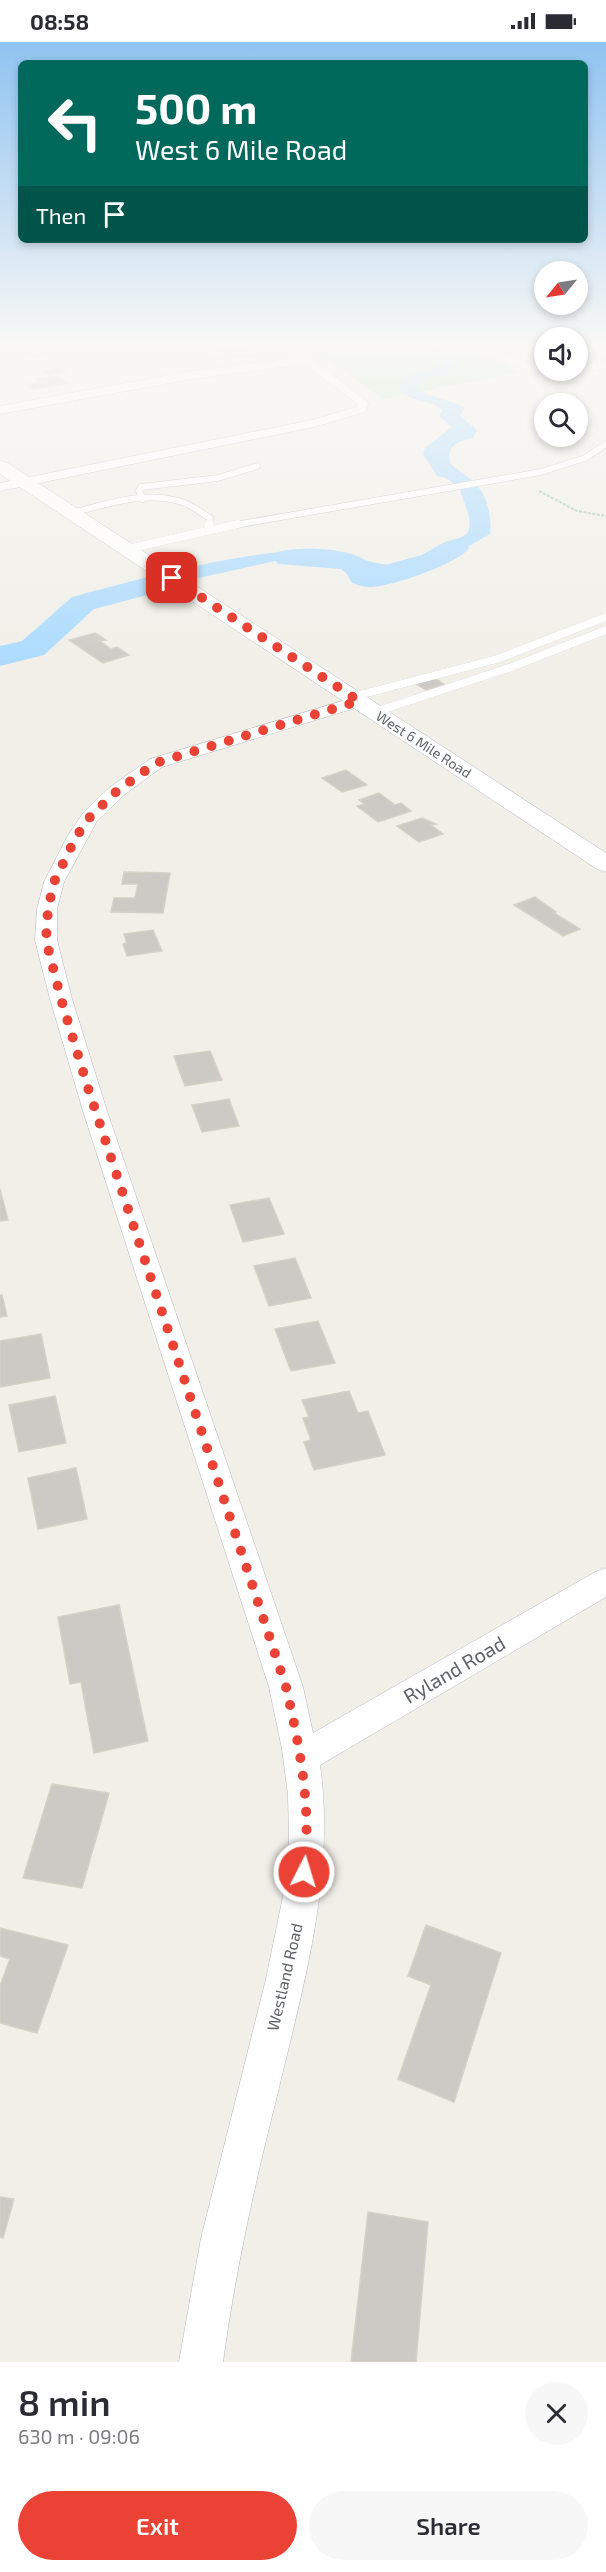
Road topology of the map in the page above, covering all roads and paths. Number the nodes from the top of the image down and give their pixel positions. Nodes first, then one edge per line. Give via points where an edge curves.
1 (151, 456) edge
2 (588, 456) edge
3 (0, 466) edge
4 (257, 466) dead end
5 (520, 476) junction
6 (25, 482) junction
7 (0, 487) edge
8 (143, 499) junction
9 (72, 513) junction
10 (606, 516) edge
11 (208, 530) junction
12 (127, 549) junction
13 (606, 617) edge
14 (606, 630) edge
15 (496, 659) junction
16 (512, 667) junction
17 (362, 703) junction
18 (606, 864) edge
19 (606, 1581) edge
20 (302, 1757) junction
21 (201, 2362) edge

1 - 6 street
2 - 5 lane
3 - 6 main road, West 6 Mile Road
4 - 8 lane via 218,478 141,487
5 - 10 path via 528,479 526,484 577,511
5 - 11 lane
6 - 7 street
6 - 9 main road, West 6 Mile Road
8 - 9 lane
8 - 11 lane via 182,501 210,518
9 - 12 main road, West 6 Mile Road
11 - 12 lane
12 - 17 main road, West 6 Mile Road
13 - 15 lane
14 - 16 lane
15 - 16 lane
15 - 17 lane
16 - 17 lane
17 - 18 main road, West 6 Mile Road
17 - 20 street, Westland Road via 156,763 117,791 76,837 54,882 46,940 95,1111 286,1687
19 - 20 street, Ryland Road
20 - 21 street, Westland Road via 307,1851 296,1935 220,2246

